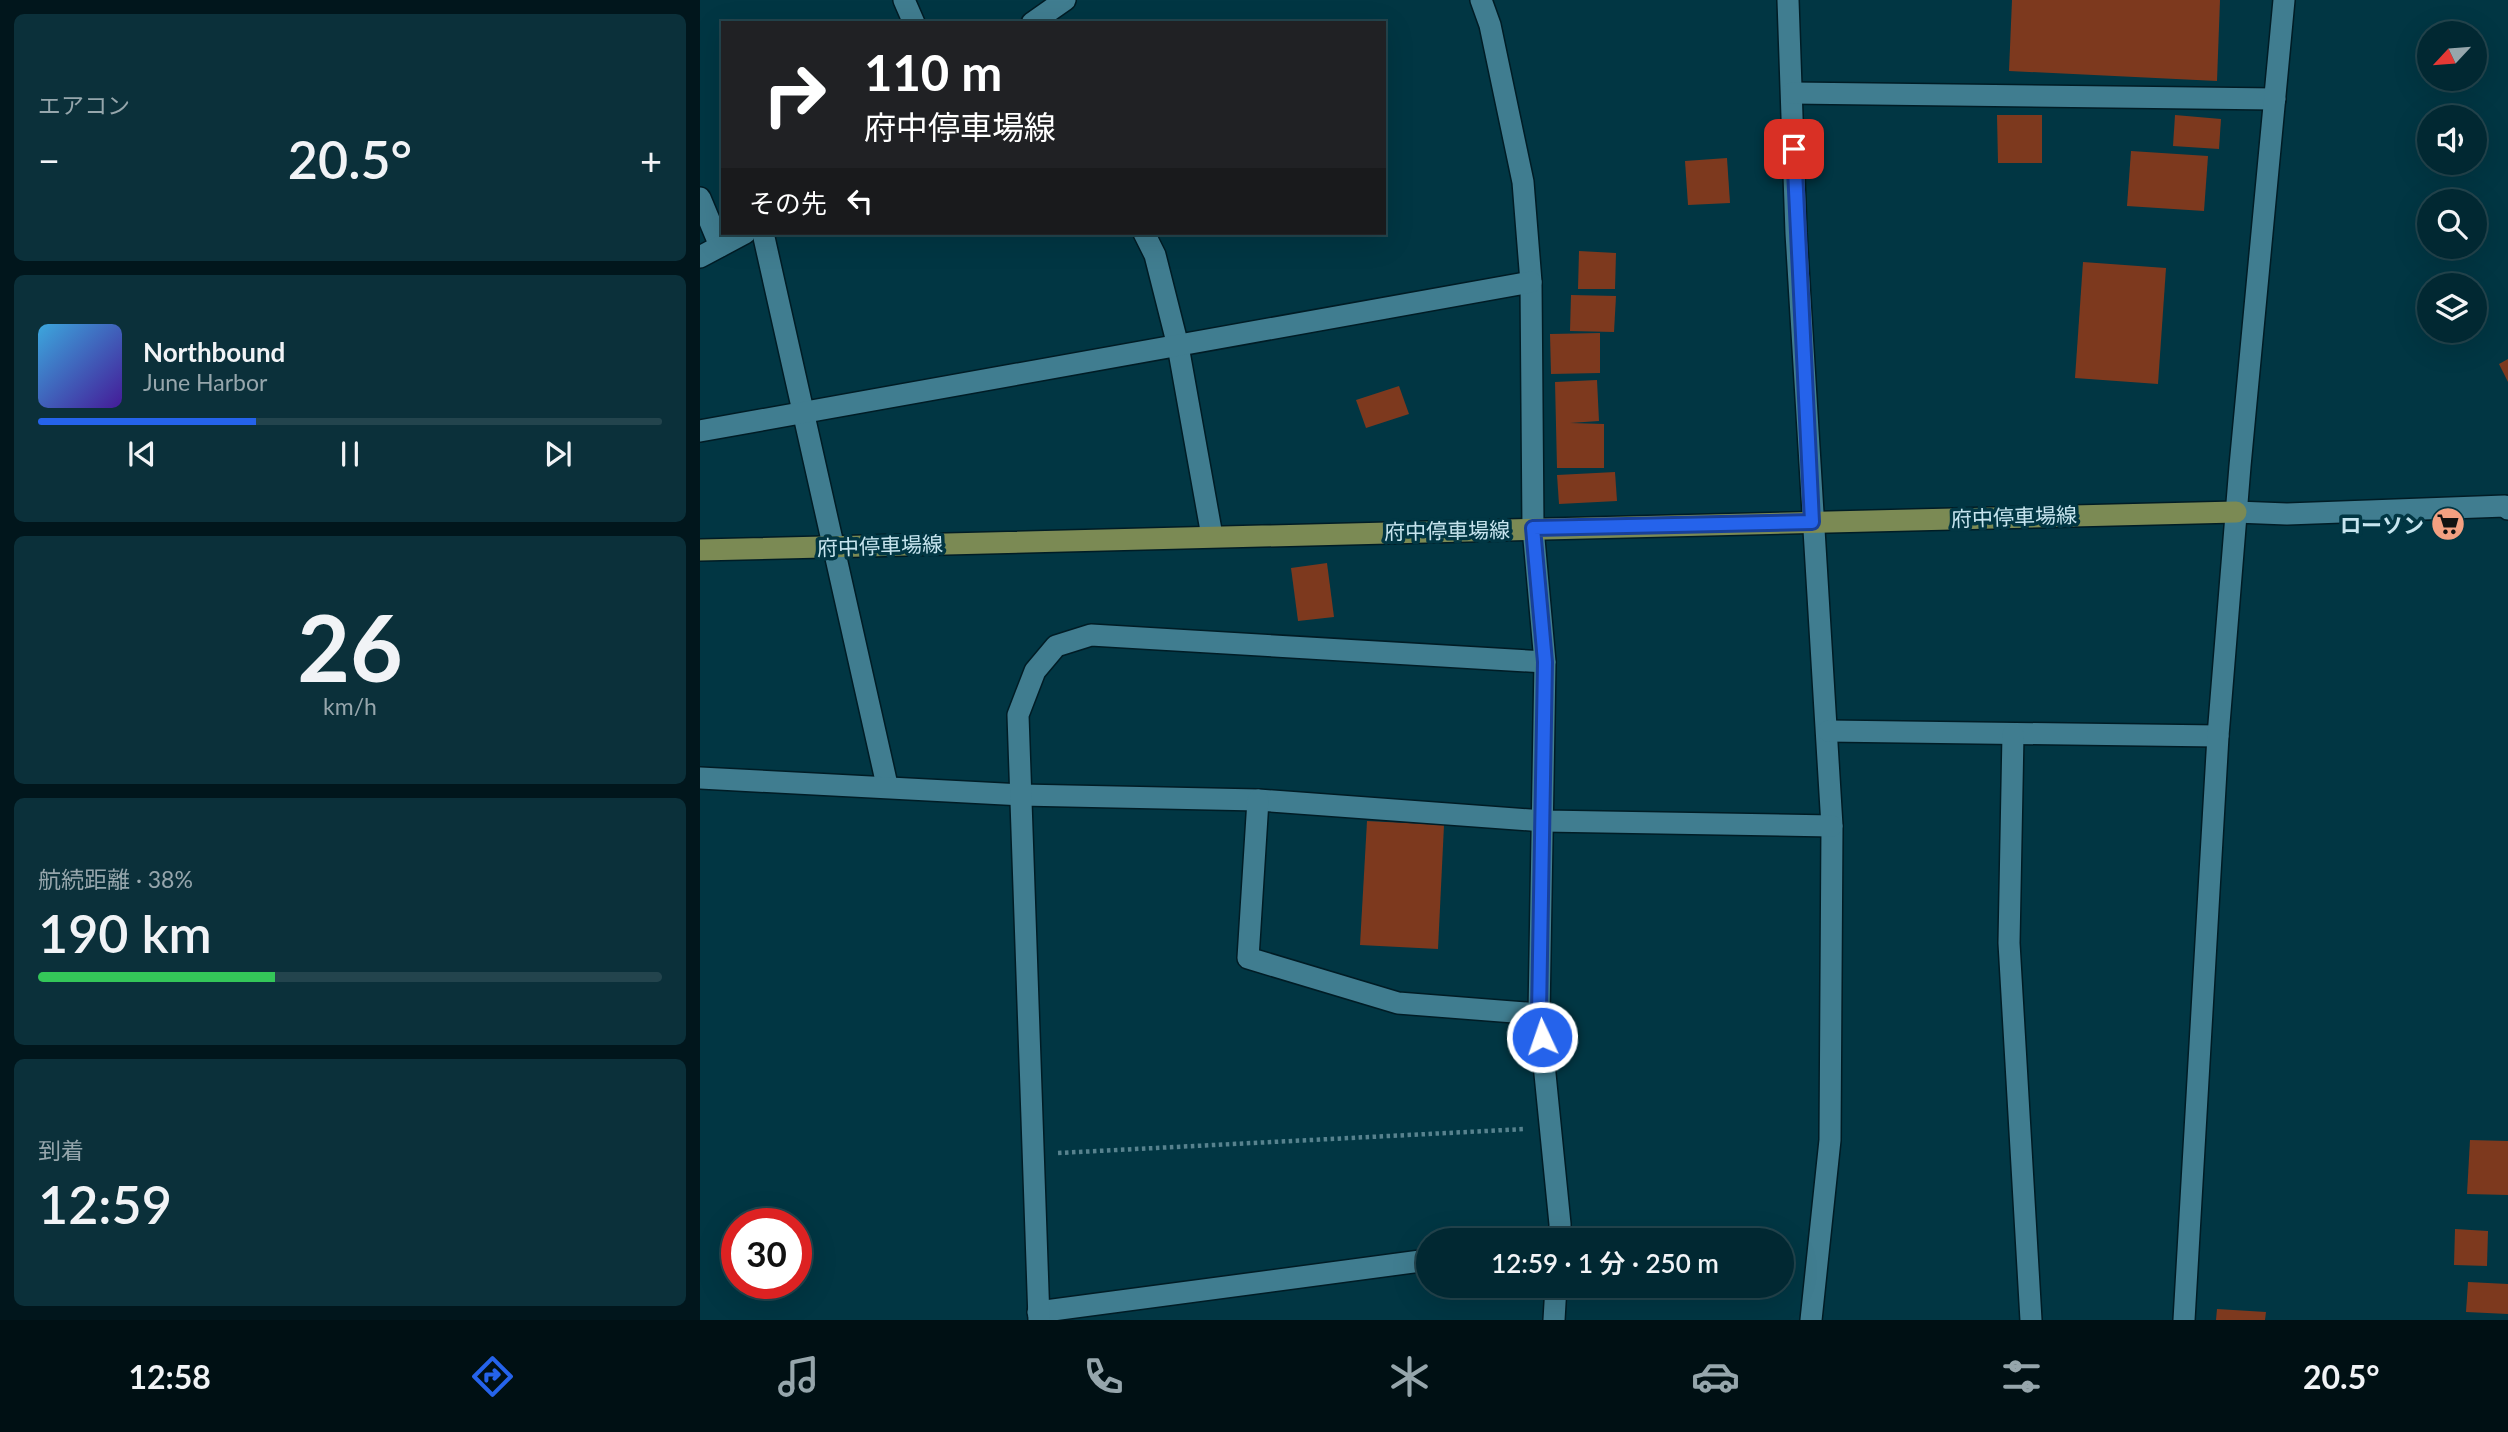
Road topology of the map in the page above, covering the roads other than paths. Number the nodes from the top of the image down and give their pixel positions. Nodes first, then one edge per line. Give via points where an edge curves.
1 (904, 0) edge
2 (1065, 0) edge
3 (1481, 0) edge
4 (1788, 0) edge
5 (2284, 0) edge
6 (1036, 16) edge
7 (913, 21) edge
8 (1792, 93) junction
9 (2275, 99) junction
10 (700, 198) edge
11 (741, 235) edge
12 (763, 235) edge
13 (1145, 235) edge
14 (720, 246) junction
15 (700, 257) edge
16 (1531, 282) junction
17 (1178, 346) junction
18 (801, 413) junction
19 (700, 432) edge
20 (2508, 509) edge
21 (2236, 512) junction
22 (1812, 522) junction
23 (1533, 528) junction
24 (1212, 536) junction
25 (835, 546) junction
26 (700, 550) edge
27 (1545, 662) junction
28 (1828, 731) junction
29 (2013, 734) junction
30 (2218, 736) junction
31 (700, 778) edge
32 (887, 785) junction
33 (1021, 795) junction
34 (1258, 800) junction
35 (1544, 821) junction
36 (1832, 826) junction
37 (1539, 1014) junction
38 (1558, 1228) edge
39 (1416, 1262) edge
40 (1555, 1298) edge
41 (1039, 1316) edge
42 (1554, 1320) edge
43 (1811, 1320) edge
44 (2031, 1320) edge
45 (2184, 1320) edge

1 - 7 street
2 - 6 street
3 - 16 street via 1524,182
4 - 8 street
5 - 9 street
8 - 9 street
8 - 22 street
9 - 21 street
10 - 14 street
11 - 14 street
12 - 18 street
13 - 17 street via 1155,255
14 - 15 street
16 - 17 street
16 - 23 street
17 - 18 street
17 - 24 street
18 - 19 street
18 - 25 street
20 - 21 street
21 - 22 main road, 府中停車場線
21 - 30 street
22 - 23 main road, 府中停車場線
22 - 28 street
23 - 24 main road, 府中停車場線
23 - 27 street
24 - 25 main road, 府中停車場線
25 - 26 main road, 府中停車場線
25 - 32 street
27 - 33 street via 1091,635 1056,646 1035,671 1018,715
27 - 35 street
28 - 29 street
28 - 36 street
29 - 30 street
29 - 44 street via 2010,943
30 - 45 street
31 - 32 street
32 - 33 street
33 - 34 street
33 - 41 street
34 - 35 street
34 - 37 street via 1248,958 1398,1003
35 - 36 street
35 - 37 street
36 - 43 street via 1830,1140
37 - 38 street
39 - 41 street
40 - 42 street

